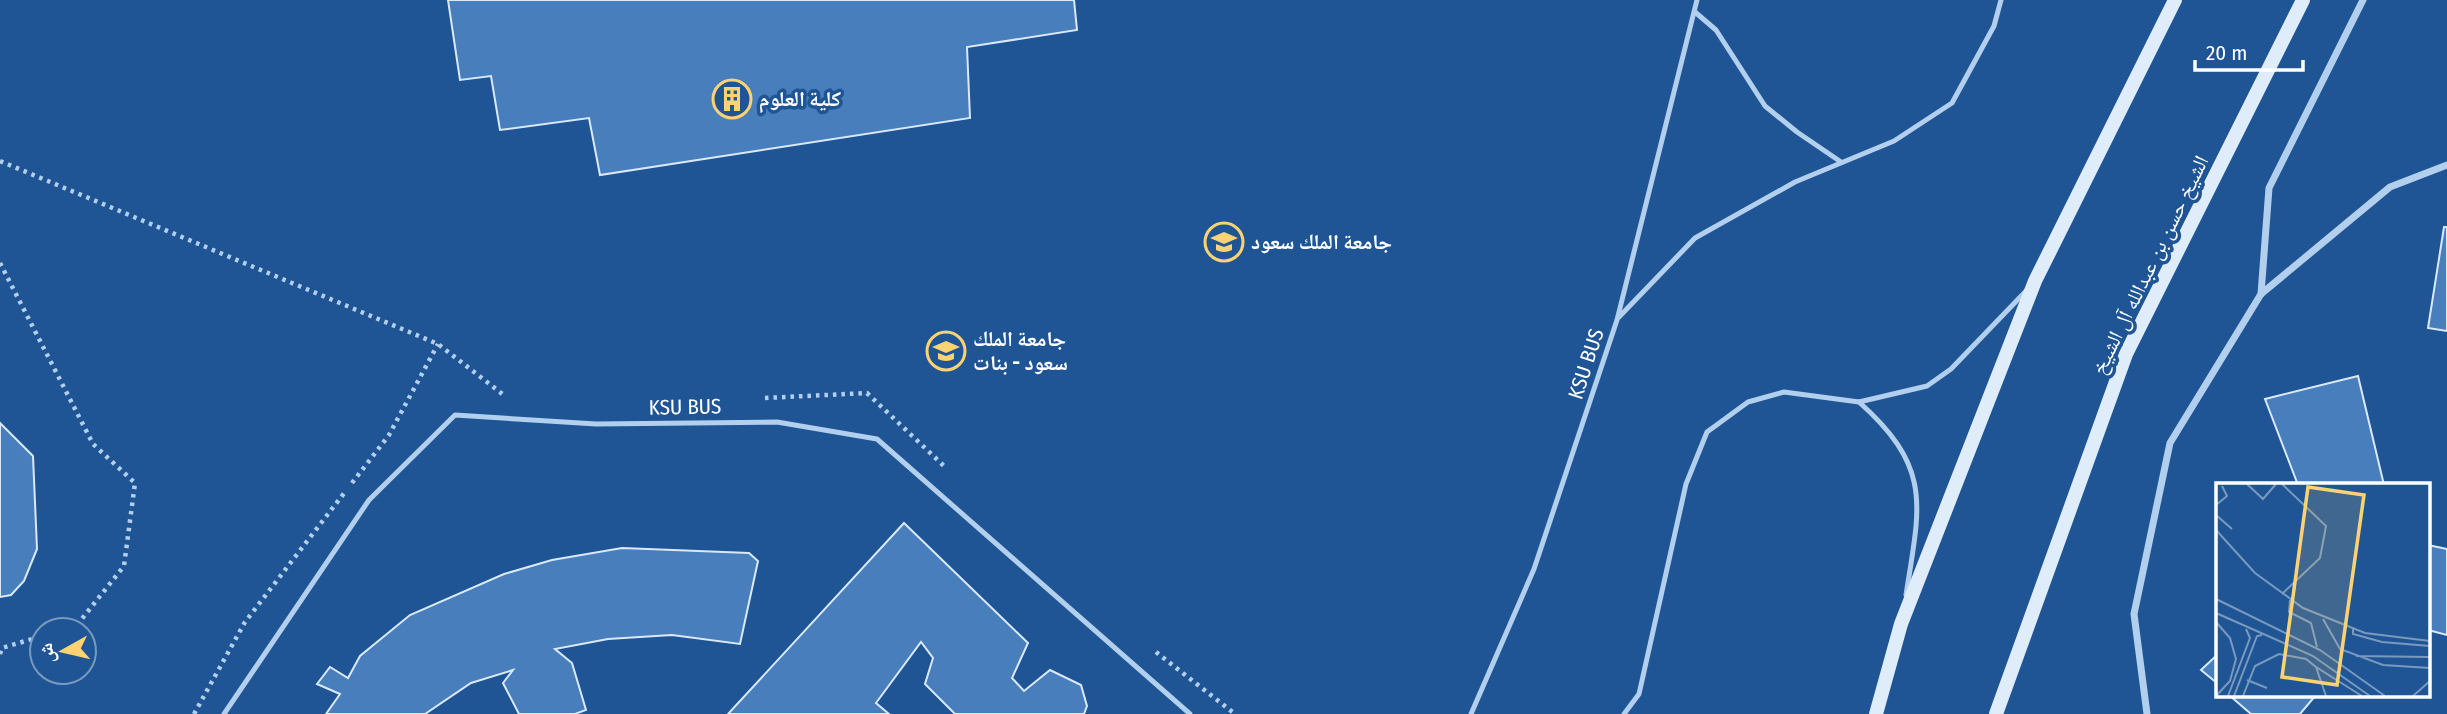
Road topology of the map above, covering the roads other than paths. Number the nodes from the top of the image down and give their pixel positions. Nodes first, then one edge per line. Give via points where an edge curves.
1 (1697, 0) edge
2 (2001, 0) edge
3 (2175, 0) edge
4 (2303, 0) edge
5 (2363, 0) edge
6 (1695, 12) junction
7 (1841, 162) junction
8 (2447, 165) edge
9 (2035, 281) junction
10 (2261, 294) junction
11 (1617, 320) junction
12 (1858, 402) junction
13 (1901, 624) junction
14 (224, 714) edge
15 (1189, 714) edge
16 (1471, 714) edge
17 (1624, 714) edge
18 (1875, 714) edge
19 (1996, 714) edge
20 (2147, 714) edge

1 - 6 lane, KSU BUS
2 - 7 lane via 1994,26 1952,103 1894,141
3 - 9 main road
4 - 19 main road, الشيخ حسن بن عبدالله آل الشيخ via 2126,354
5 - 10 street via 2269,188
6 - 7 lane via 1716,30 1765,106
6 - 11 lane, KSU BUS
7 - 11 lane via 1695,238
8 - 10 street via 2390,187
9 - 12 lane via 1951,369 1927,386
9 - 13 main road
10 - 20 street via 2170,443 2134,614
11 - 16 lane, KSU BUS via 1534,569
12 - 13 lane via 1886,427 1908,460 1919,510
12 - 17 lane via 1784,392 1748,402 1707,432 1686,484 1639,694
13 - 18 main road
14 - 15 lane, KSU BUS via 369,500 455,415 596,424 776,422 877,439

